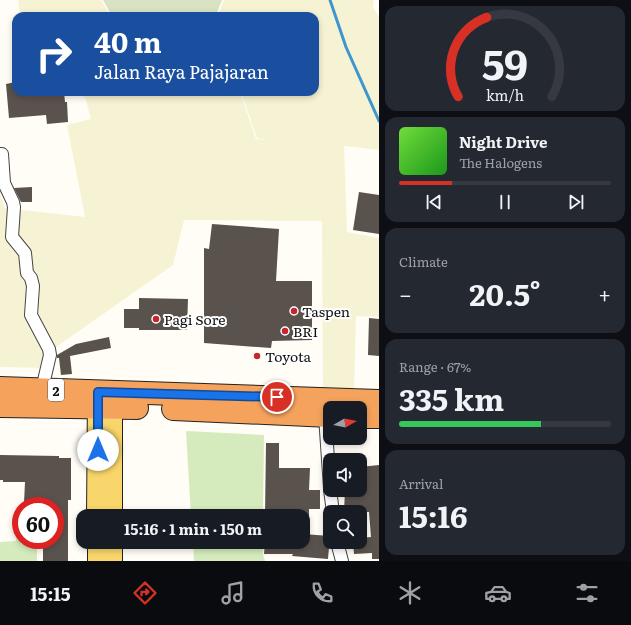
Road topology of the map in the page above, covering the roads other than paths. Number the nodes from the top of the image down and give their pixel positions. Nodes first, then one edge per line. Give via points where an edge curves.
1 (0, 154) edge
2 (0, 388) edge
3 (42, 389) junction
4 (105, 400) junction
5 (379, 401) edge
6 (0, 406) edge
7 (323, 416) edge
8 (367, 417) edge
9 (379, 417) edge
10 (97, 509) edge
11 (112, 509) edge
12 (98, 549) edge
13 (112, 549) edge
14 (339, 549) edge
15 (98, 561) edge
16 (112, 561) edge
17 (342, 561) edge

1 - 3 street via 4,183 14,207 12,237 25,253 27,273 33,286 31,315 50,349
2 - 3 highway, 2
3 - 4 highway, 2
4 - 5 highway, 2
4 - 6 highway, 2
4 - 7 highway, 2
4 - 10 main road
4 - 11 main road
8 - 9 highway
12 - 15 main road
13 - 16 main road
14 - 17 street

